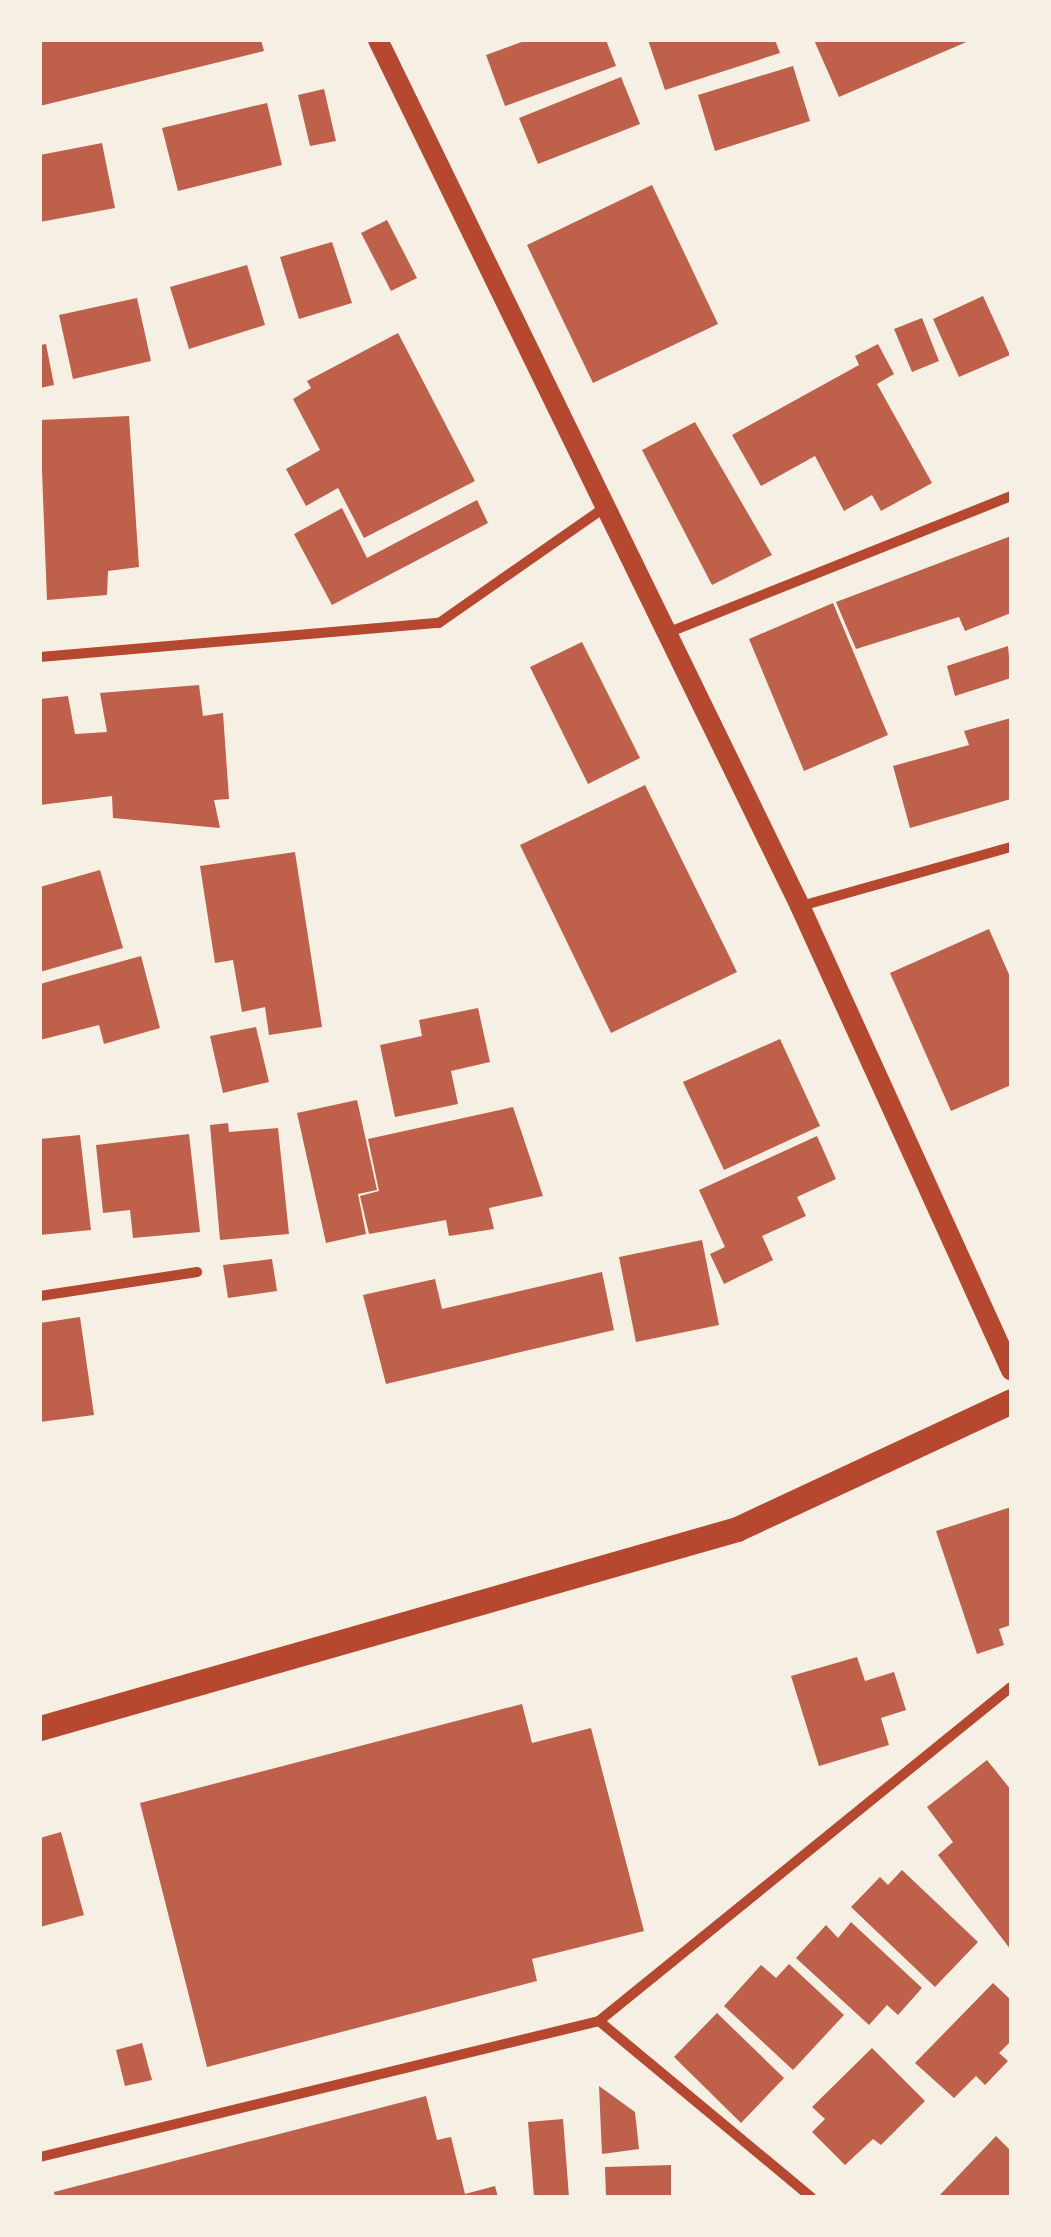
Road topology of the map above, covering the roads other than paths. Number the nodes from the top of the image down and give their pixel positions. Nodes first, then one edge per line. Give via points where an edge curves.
1 (378, 40) edge
2 (1011, 496) edge
3 (605, 507) junction
4 (667, 633) junction
5 (40, 657) edge
6 (1011, 847) edge
7 (800, 906) junction
8 (197, 1272) dead end
9 (40, 1296) edge
10 (1011, 1370) edge
11 (1011, 1401) edge
12 (1011, 1687) edge
13 (40, 1728) edge
14 (599, 2021) junction
15 (40, 2158) edge
16 (811, 2197) edge

1 - 3 main road
2 - 4 street
3 - 4 main road
3 - 5 street via 439,624
4 - 7 main road
6 - 7 street
7 - 10 main road
8 - 9 street
11 - 13 main road via 737,1530
12 - 14 street
14 - 15 street
14 - 16 street

